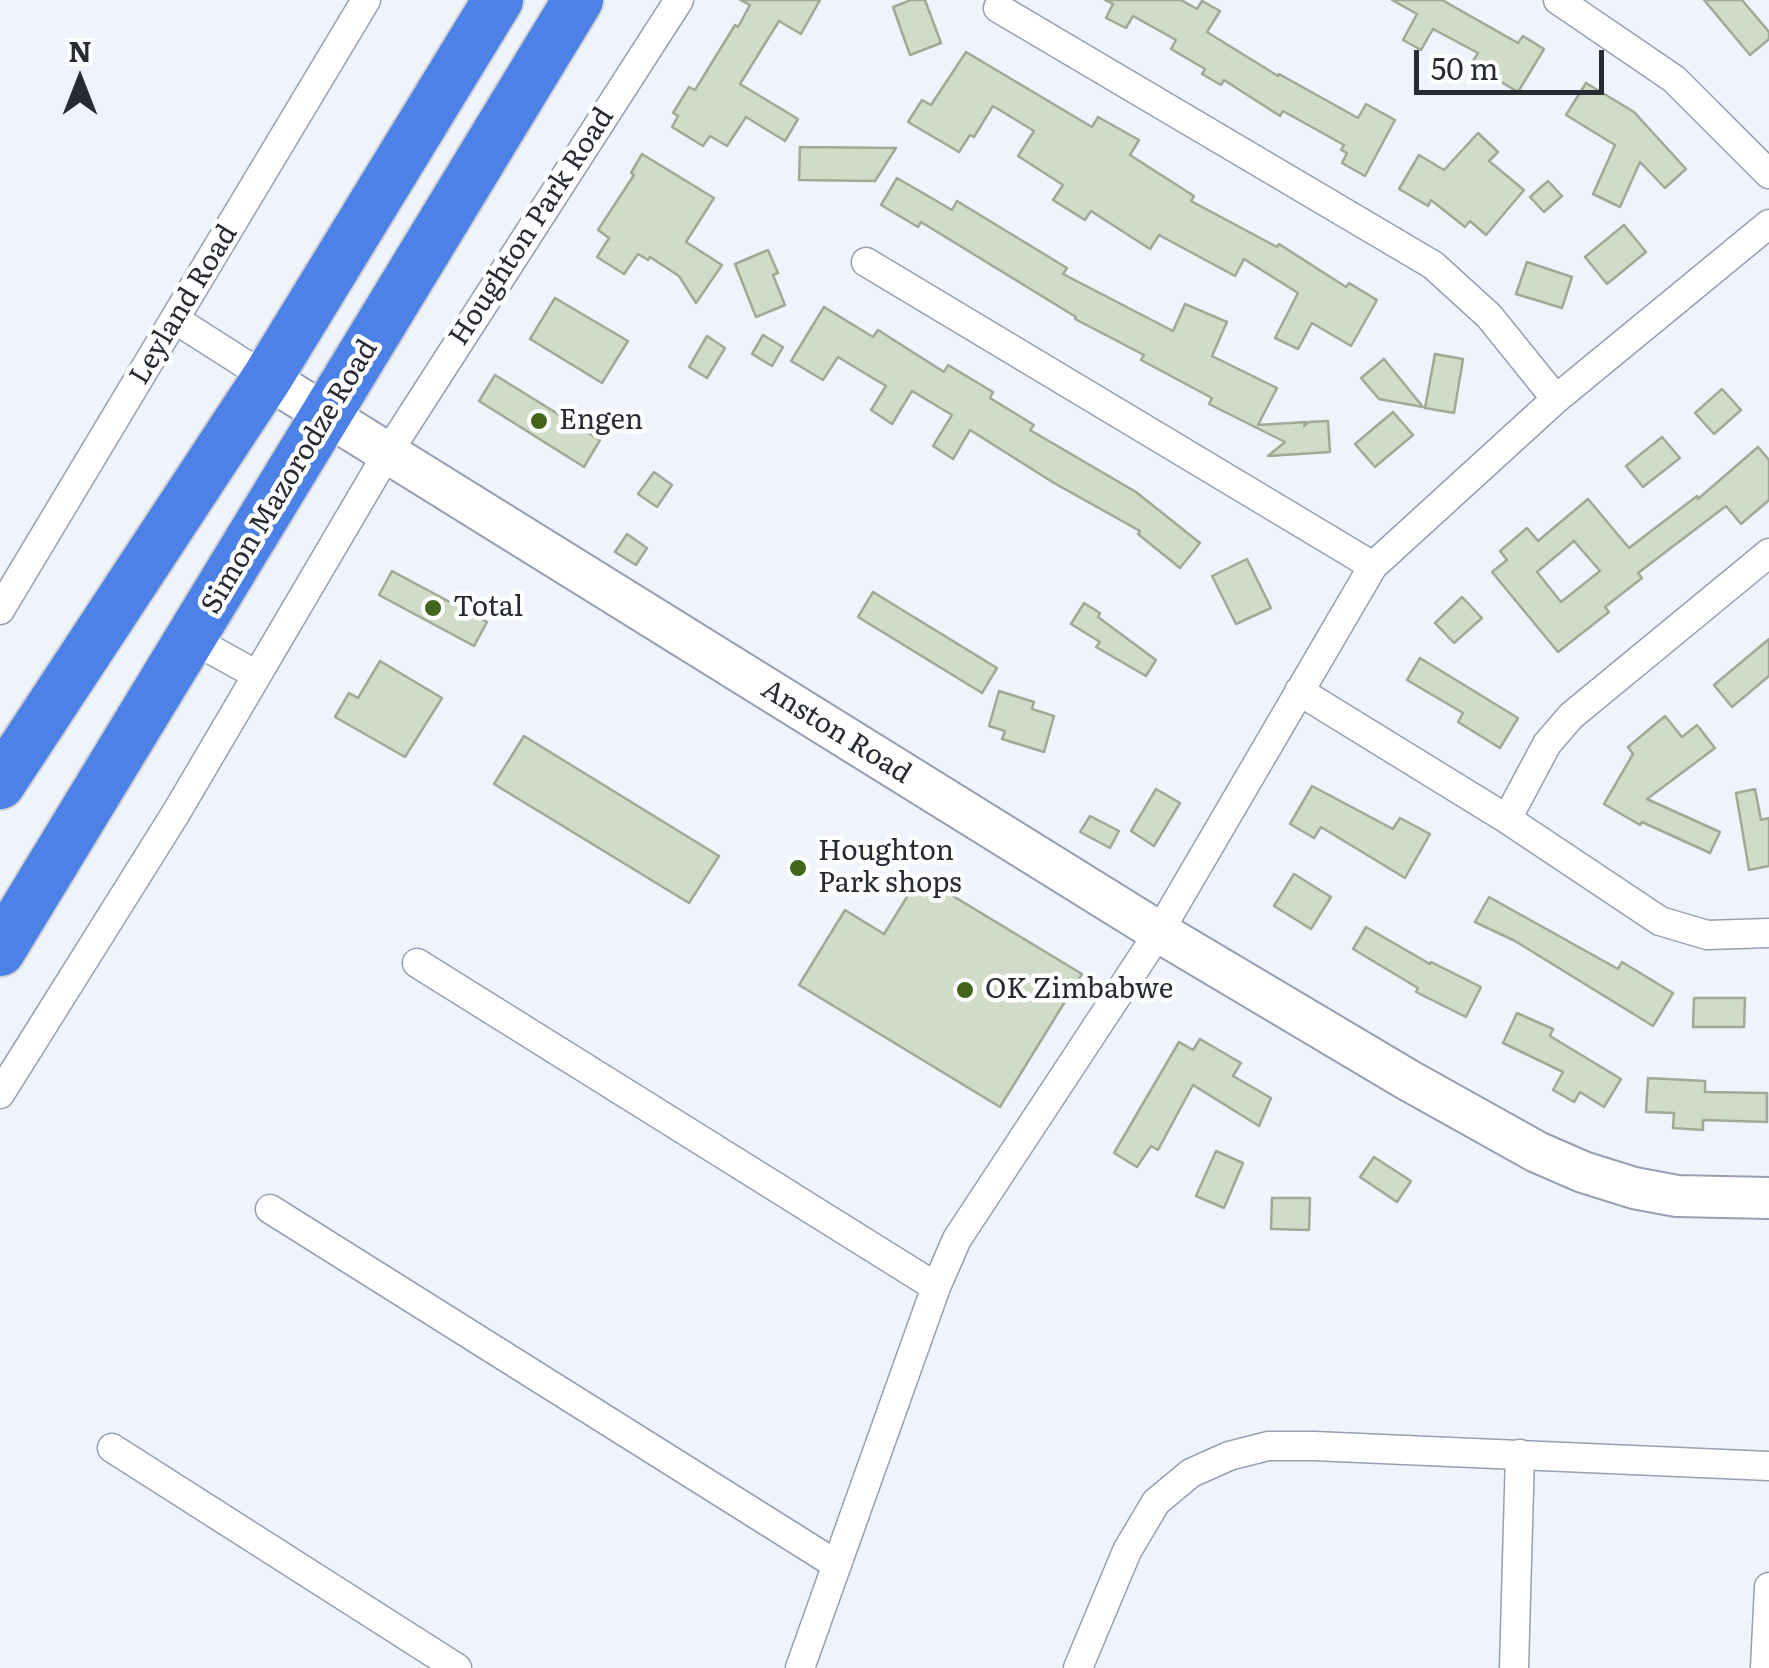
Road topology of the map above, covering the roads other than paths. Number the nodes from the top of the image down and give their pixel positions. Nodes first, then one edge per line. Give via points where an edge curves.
1 (366, 0) edge
2 (498, 0) edge
3 (578, 0) edge
4 (679, 0) edge
5 (1558, 0) edge
6 (998, 8) dead end
7 (1769, 174) edge
8 (1769, 224) edge
9 (866, 262) dead end
10 (176, 320) junction
11 (268, 378) junction
12 (1556, 399) junction
13 (328, 416) junction
14 (386, 454) junction
15 (1769, 553) edge
16 (1373, 566) junction
17 (0, 610) edge
18 (192, 638) junction
19 (257, 675) junction
20 (1299, 691) junction
21 (0, 784) edge
22 (1507, 818) junction
23 (1159, 932) junction
24 (1769, 932) edge
25 (0, 951) edge
26 (417, 963) dead end
27 (0, 1094) edge
28 (1769, 1198) edge
29 (270, 1209) dead end
30 (936, 1287) junction
31 (112, 1448) dead end
32 (1520, 1454) junction
33 (1769, 1466) edge
34 (837, 1565) junction
35 (1769, 1587) edge
36 (457, 1668) edge
37 (800, 1668) edge
38 (1078, 1668) edge
39 (1514, 1668) edge
40 (1765, 1668) edge

1 - 10 street, Leyland Road
2 - 11 highway
3 - 13 highway, Simon Mazorodze Road
4 - 14 street, Houghton Park Road
5 - 7 street via 1674,79
6 - 12 street via 1433,265 1490,316
8 - 12 street
9 - 16 street
10 - 11 street
10 - 17 street, Leyland Road
11 - 13 main road, Anston Road
11 - 21 highway
12 - 16 street
13 - 14 main road, Anston Road
13 - 18 highway, Simon Mazorodze Road
14 - 19 street, Houghton Park Road
14 - 23 main road, Anston Road
15 - 22 street via 1572,716 1547,744
16 - 20 street
18 - 19 street
18 - 25 highway, Simon Mazorodze Road
19 - 27 street, Houghton Park Road
20 - 22 street
20 - 23 street
22 - 24 street via 1660,922 1707,934
23 - 28 main road, Anston Road via 1537,1152 1634,1188
23 - 30 street via 958,1239
26 - 30 street
29 - 34 street
30 - 34 street
31 - 36 street
32 - 33 street
32 - 38 street via 1268,1446 1191,1472 1156,1502 1127,1551
32 - 39 street
34 - 37 street
35 - 40 street

